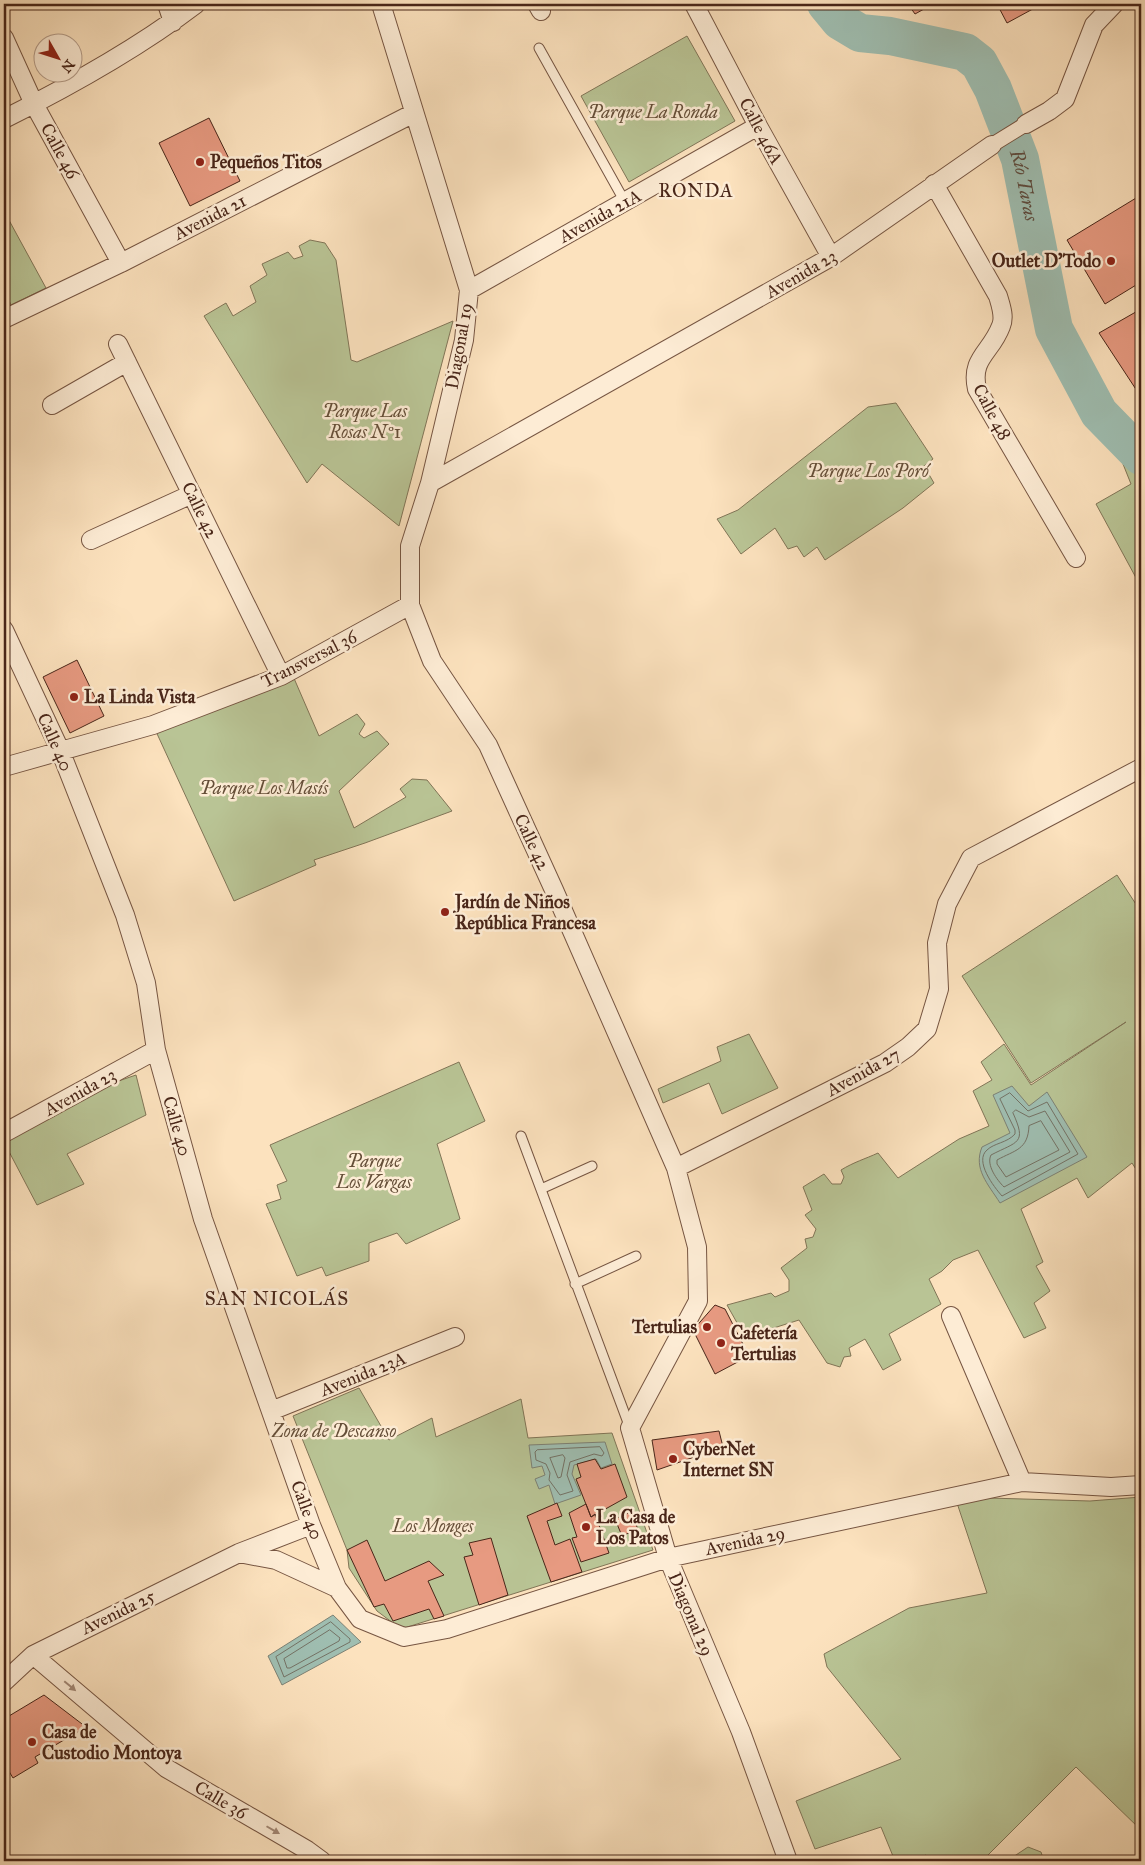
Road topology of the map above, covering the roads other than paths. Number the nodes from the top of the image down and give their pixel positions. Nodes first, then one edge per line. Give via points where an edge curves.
1 (167, 4) edge
2 (196, 4) edge
3 (381, 4) edge
4 (694, 4) edge
5 (1114, 4) edge
6 (173, 22) junction
7 (4, 38) edge
8 (539, 48) dead end
9 (34, 104) junction
10 (414, 113) junction
11 (4, 119) edge
12 (1026, 124) joint
13 (758, 126) junction
14 (992, 145) joint
15 (934, 184) junction
16 (625, 202) junction
17 (831, 257) junction
18 (121, 263) junction
19 (469, 290) junction
20 (4, 319) edge
21 (118, 344) dead end
22 (127, 362) junction
23 (52, 405) dead end
24 (430, 484) junction
25 (192, 494) junction
26 (91, 540) dead end
27 (1076, 558) dead end
28 (410, 605) junction
29 (4, 630) edge
30 (282, 676) junction
31 (60, 750) junction
32 (4, 767) edge
33 (1141, 768) edge
34 (156, 1050) junction
35 (4, 1134) edge
36 (521, 1136) dead end
37 (592, 1166) dead end
38 (676, 1168) junction
39 (540, 1189) junction
40 (636, 1256) dead end
41 (576, 1284) junction
42 (951, 1316) dead end
43 (456, 1337) dead end
44 (271, 1411) junction
45 (630, 1428) junction
46 (1022, 1482) junction
47 (1141, 1486) edge
48 (311, 1524) junction
49 (239, 1552) junction
50 (668, 1558) junction
51 (337, 1588) junction
52 (360, 1619) joint
53 (33, 1654) junction
54 (4, 1682) edge
55 (322, 1861) edge
56 (788, 1861) edge

1 - 6 street
2 - 6 street
3 - 10 street, Diagonal 19
4 - 13 street, Calle 46A
5 - 12 street, Avenida 23 via 1094,26 1065,99
6 - 9 street
7 - 9 street, Calle 46
8 - 16 lane
9 - 11 street
9 - 18 street, Calle 46
10 - 18 street, Avenida 21
10 - 19 street, Diagonal 19
12 - 14 street, Avenida 23
13 - 16 street, Avenida 21A
13 - 17 street, Calle 46A
14 - 15 street, Avenida 23
15 - 17 street, Avenida 23
15 - 27 street, Calle 48 via 998,296 1003,314 1002,326 977,365 974,375 977,389
16 - 19 street, Avenida 21A
17 - 24 street, Avenida 23
18 - 20 street, Avenida 21
19 - 24 street, Diagonal 19 via 464,340
21 - 22 street, Calle 42
22 - 23 street
22 - 25 street, Calle 42
24 - 28 street, Diagonal 19 via 410,546
25 - 26 street
25 - 30 street, Calle 42
28 - 30 street, Transversal 36
28 - 38 street, Calle 42 via 432,661 488,745
29 - 31 street, Calle 40
30 - 31 street, Transversal 36 via 153,725
31 - 32 street, Transversal 36
31 - 34 street, Calle 40 via 125,915 146,983
33 - 38 street, Avenida 27 via 971,858 947,904 937,943 939,989 926,1029 908,1047 885,1063
34 - 35 street, Avenida 23
34 - 44 street, Calle 40 via 202,1219
36 - 39 lane
37 - 39 lane
38 - 45 street via 698,1247 698,1301
39 - 41 lane
40 - 41 lane
41 - 45 lane
42 - 46 street
43 - 44 street, Avenida 23A
44 - 48 street, Calle 40
45 - 50 street, Diagonal 29
46 - 47 street, Avenida 29
46 - 50 street, Avenida 29
48 - 49 street, Avenida 25
48 - 51 street, Calle 40
49 - 51 street via 276,1560
49 - 53 street, Avenida 25
50 - 52 street, Avenida 29 via 447,1629 404,1637
50 - 56 street, Diagonal 29 via 741,1732
51 - 52 street, Calle 40
53 - 54 street, Avenida 25
53 -> 55 street, Calle 36 via 166,1768

